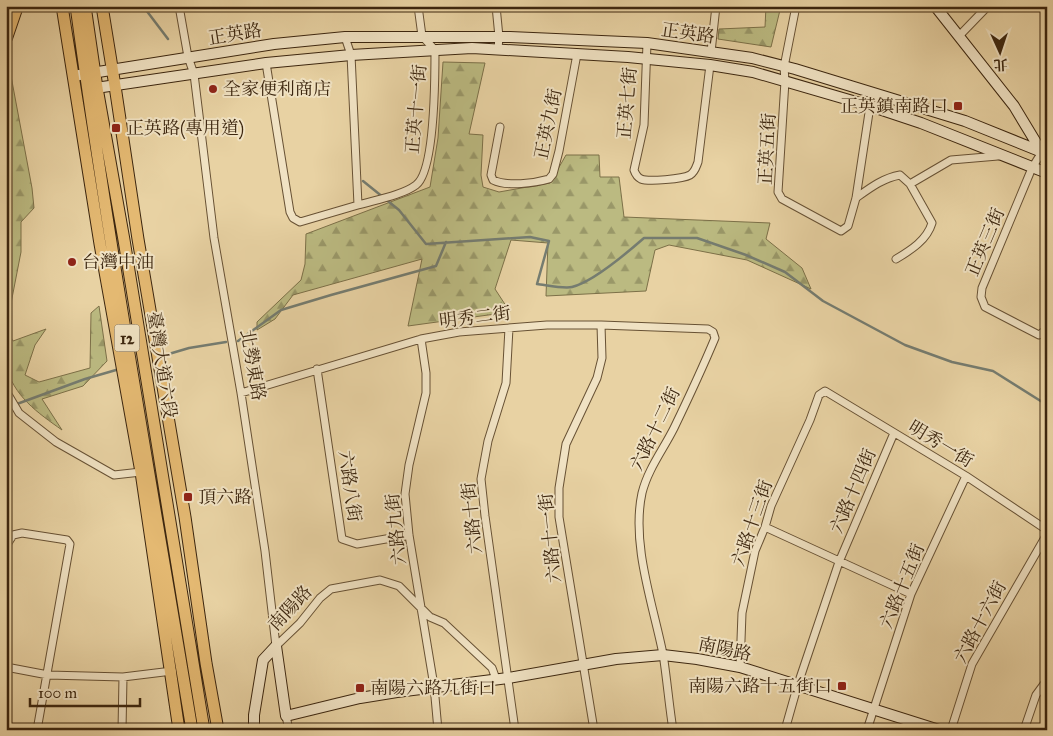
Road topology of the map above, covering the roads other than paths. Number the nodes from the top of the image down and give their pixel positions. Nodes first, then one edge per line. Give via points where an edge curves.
1 (18, 6) edge
2 (62, 6) edge
3 (76, 6) edge
4 (85, 6) edge
5 (102, 6) edge
6 (179, 6) edge
7 (418, 6) edge
8 (496, 6) edge
9 (716, 6) edge
10 (796, 6) edge
11 (935, 6) edge
12 (988, 6) edge
13 (422, 36) junction
14 (958, 36) junction
15 (345, 37) junction
16 (499, 37) junction
17 (6, 38) edge
18 (647, 43) junction
19 (498, 49) junction
20 (435, 50) junction
21 (711, 52) junction
22 (577, 54) junction
23 (351, 55) junction
24 (188, 57) junction
25 (646, 59) junction
26 (266, 63) junction
27 (710, 64) junction
28 (784, 67) junction
29 (113, 70) junction
30 (90, 73) junction
31 (194, 74) junction
32 (73, 76) junction
33 (785, 81) junction
34 (115, 86) junction
35 (92, 88) junction
36 (75, 90) junction
37 (870, 106) junction
38 (500, 127) dead end
39 (1045, 155) edge
40 (1032, 168) junction
41 (1047, 173) edge
42 (910, 184) junction
43 (856, 198) junction
44 (358, 204) junction
45 (896, 260) dead end
46 (601, 325) junction
47 (509, 328) junction
48 (1047, 329) edge
49 (715, 338) joint
50 (421, 340) junction
51 (317, 369) junction
52 (6, 391) edge
53 (242, 393) junction
54 (818, 395) joint
55 (894, 433) junction
56 (141, 472) junction
57 (966, 476) junction
58 (765, 527) junction
59 (1047, 530) edge
60 (1047, 534) edge
61 (409, 535) junction
62 (6, 546) edge
63 (839, 562) junction
64 (910, 594) junction
65 (420, 607) junction
66 (276, 646) junction
67 (663, 655) junction
68 (206, 663) junction
69 (582, 664) junction
70 (194, 666) junction
71 (6, 667) edge
72 (740, 667) junction
73 (182, 669) junction
74 (170, 672) junction
75 (48, 674) junction
76 (123, 677) junction
77 (508, 678) junction
78 (496, 679) junction
79 (1047, 680) edge
80 (798, 684) junction
81 (434, 686) junction
82 (874, 709) junction
83 (286, 716) junction
84 (38, 729) edge
85 (48, 730) edge
86 (122, 730) edge
87 (180, 730) edge
88 (192, 730) edge
89 (204, 730) edge
90 (218, 730) edge
91 (254, 730) edge
92 (289, 730) edge
93 (438, 730) edge
94 (515, 730) edge
95 (594, 730) edge
96 (673, 730) edge
97 (785, 730) edge
98 (867, 730) edge
99 (939, 730) edge
100 (951, 730) edge
101 (1024, 730) edge

1 - 17 highway
2 - 32 main road, 12
3 - 30 main road, 臺灣大道六段 / 12
4 - 30 main road, 臺灣大道六段 / 12
5 - 29 main road, 臺灣大道六段 / 12
6 - 24 street, 北勢東路
7 - 13 street
8 - 16 street
9 - 21 street
10 - 28 street
11 - 14 street
12 - 14 street
13 - 15 street, 正英路
13 - 16 street, 正英路
13 - 20 street, 正英十一街
14 - 39 street via 1014,106
15 - 23 street
15 - 24 street, 正英路
16 - 18 street, 正英路
16 - 19 street
18 - 21 street, 正英路
18 - 25 street, 正英七街
19 - 20 street, 正英路
19 - 22 street, 正英路
20 - 23 street, 正英路
20 - 44 street, 正英十一街 via 433,124 424,175 418,184 407,190
21 - 28 street, 正英路
22 - 25 street, 正英路
22 - 38 street, 正英九街 via 559,151 549,179 500,183 493,180 491,174
23 - 26 street, 正英路
23 - 44 street
24 - 29 street, 正英路
24 - 31 street, 北勢東路
25 - 27 street, 正英路
25 - 27 street, 正英七街 via 644,125 634,170 642,179 689,176 695,170
26 - 31 street, 正英路
26 - 44 street, 正英十一街 via 293,218 300,222
27 - 33 street, 正英路
28 - 33 street
28 - 39 street, 正英路 via 965,121
29 - 30 street, 正英路
29 - 34 main road, 臺灣大道六段 / 12
30 - 32 street, 正英路
30 - 35 main road, 臺灣大道六段 / 12
31 - 34 street, 正英路
31 - 53 street, 北勢東路 via 214,238
32 - 36 main road, 12
33 - 37 street, 正英路
33 - 43 street, 正英五街 via 778,192 782,199 841,231 848,226
34 - 35 street, 正英路
34 - 68 main road, 臺灣大道六段 / 12
35 - 36 street, 正英路
35 - 70 main road, 臺灣大道六段 / 12 via 125,250
35 - 73 main road, 臺灣大道六段 / 12 via 112,243
36 - 56 main road, 12
37 - 40 street, 正英路
37 - 43 street, 正英五街
39 - 40 street, 正英三街
40 - 41 street, 正英路
40 - 42 street via 995,156 951,160
40 - 48 street, 正英三街 via 981,297 985,308 1039,335
42 - 43 street via 900,175 892,176
42 - 45 street via 932,223 929,233
46 - 47 street, 明秀二街
46 - 49 street, 明秀二街 via 708,329
46 - 69 street, 六路十一街 via 602,358 597,378 566,444 558,488 559,517
47 - 50 street, 明秀二街 via 459,332
47 - 77 street, 六路十街 via 506,383 488,441 481,479
49 - 67 street, 六路十二街 via 674,429 647,476 642,494 639,530
50 - 51 street, 明秀二街
50 - 61 street, 六路九街 via 426,393 405,494
51 - 53 street, 明秀二街
51 - 61 street, 六路八街 via 342,539 357,544
52 - 56 street via 18,413 56,442 114,475
53 - 66 street, 北勢東路
54 - 55 street, 明秀一街 via 825,391
54 - 58 street, 六路十三街
55 - 57 street, 明秀一街
55 - 63 street, 六路十四街
56 - 74 main road, 12
57 - 59 street, 明秀一街
57 - 64 street, 六路十五街
58 - 63 street, 六路十四街
58 - 72 street, 六路十三街 via 755,551 742,613
60 - 100 street, 六路十六街 via 972,664
61 - 65 street, 六路九街
62 - 75 street via 13,535 22,533 67,540 70,544
63 - 64 street, 六路十四街
63 - 80 street, 六路十四街
64 - 82 street, 六路十五街
65 - 66 street, 南陽路 via 399,586 380,580 331,589
65 - 78 street, 南陽路 via 465,642 492,668
65 - 81 street, 六路九街
66 - 83 street, 北勢東路
66 - 91 street via 264,660
67 - 69 street, 南陽路
67 - 72 street, 南陽路
67 - 96 street, 六路十二街
68 - 70 street
68 - 90 main road, 臺灣大道六段 / 12
69 - 77 street, 南陽路
69 - 95 street, 六路十一街
70 - 73 street
70 - 89 main road, 臺灣大道六段 / 12
71 - 75 street
72 - 80 street, 南陽路
73 - 74 street
73 - 88 main road, 臺灣大道六段 / 12
74 - 76 street
74 - 87 main road, 12
75 - 76 street
75 - 84 street
76 - 86 street
77 - 78 street, 南陽路
77 - 94 street, 六路十街
78 - 81 street, 南陽路
79 - 101 street via 1036,694
80 - 82 street, 南陽路
80 - 97 street, 六路十四街
81 - 83 street, 南陽路 via 360,698
81 - 93 street, 六路九街
82 - 98 street, 六路十五街
82 - 99 street, 南陽路
83 - 92 street, 北勢東路
84 - 85 street

